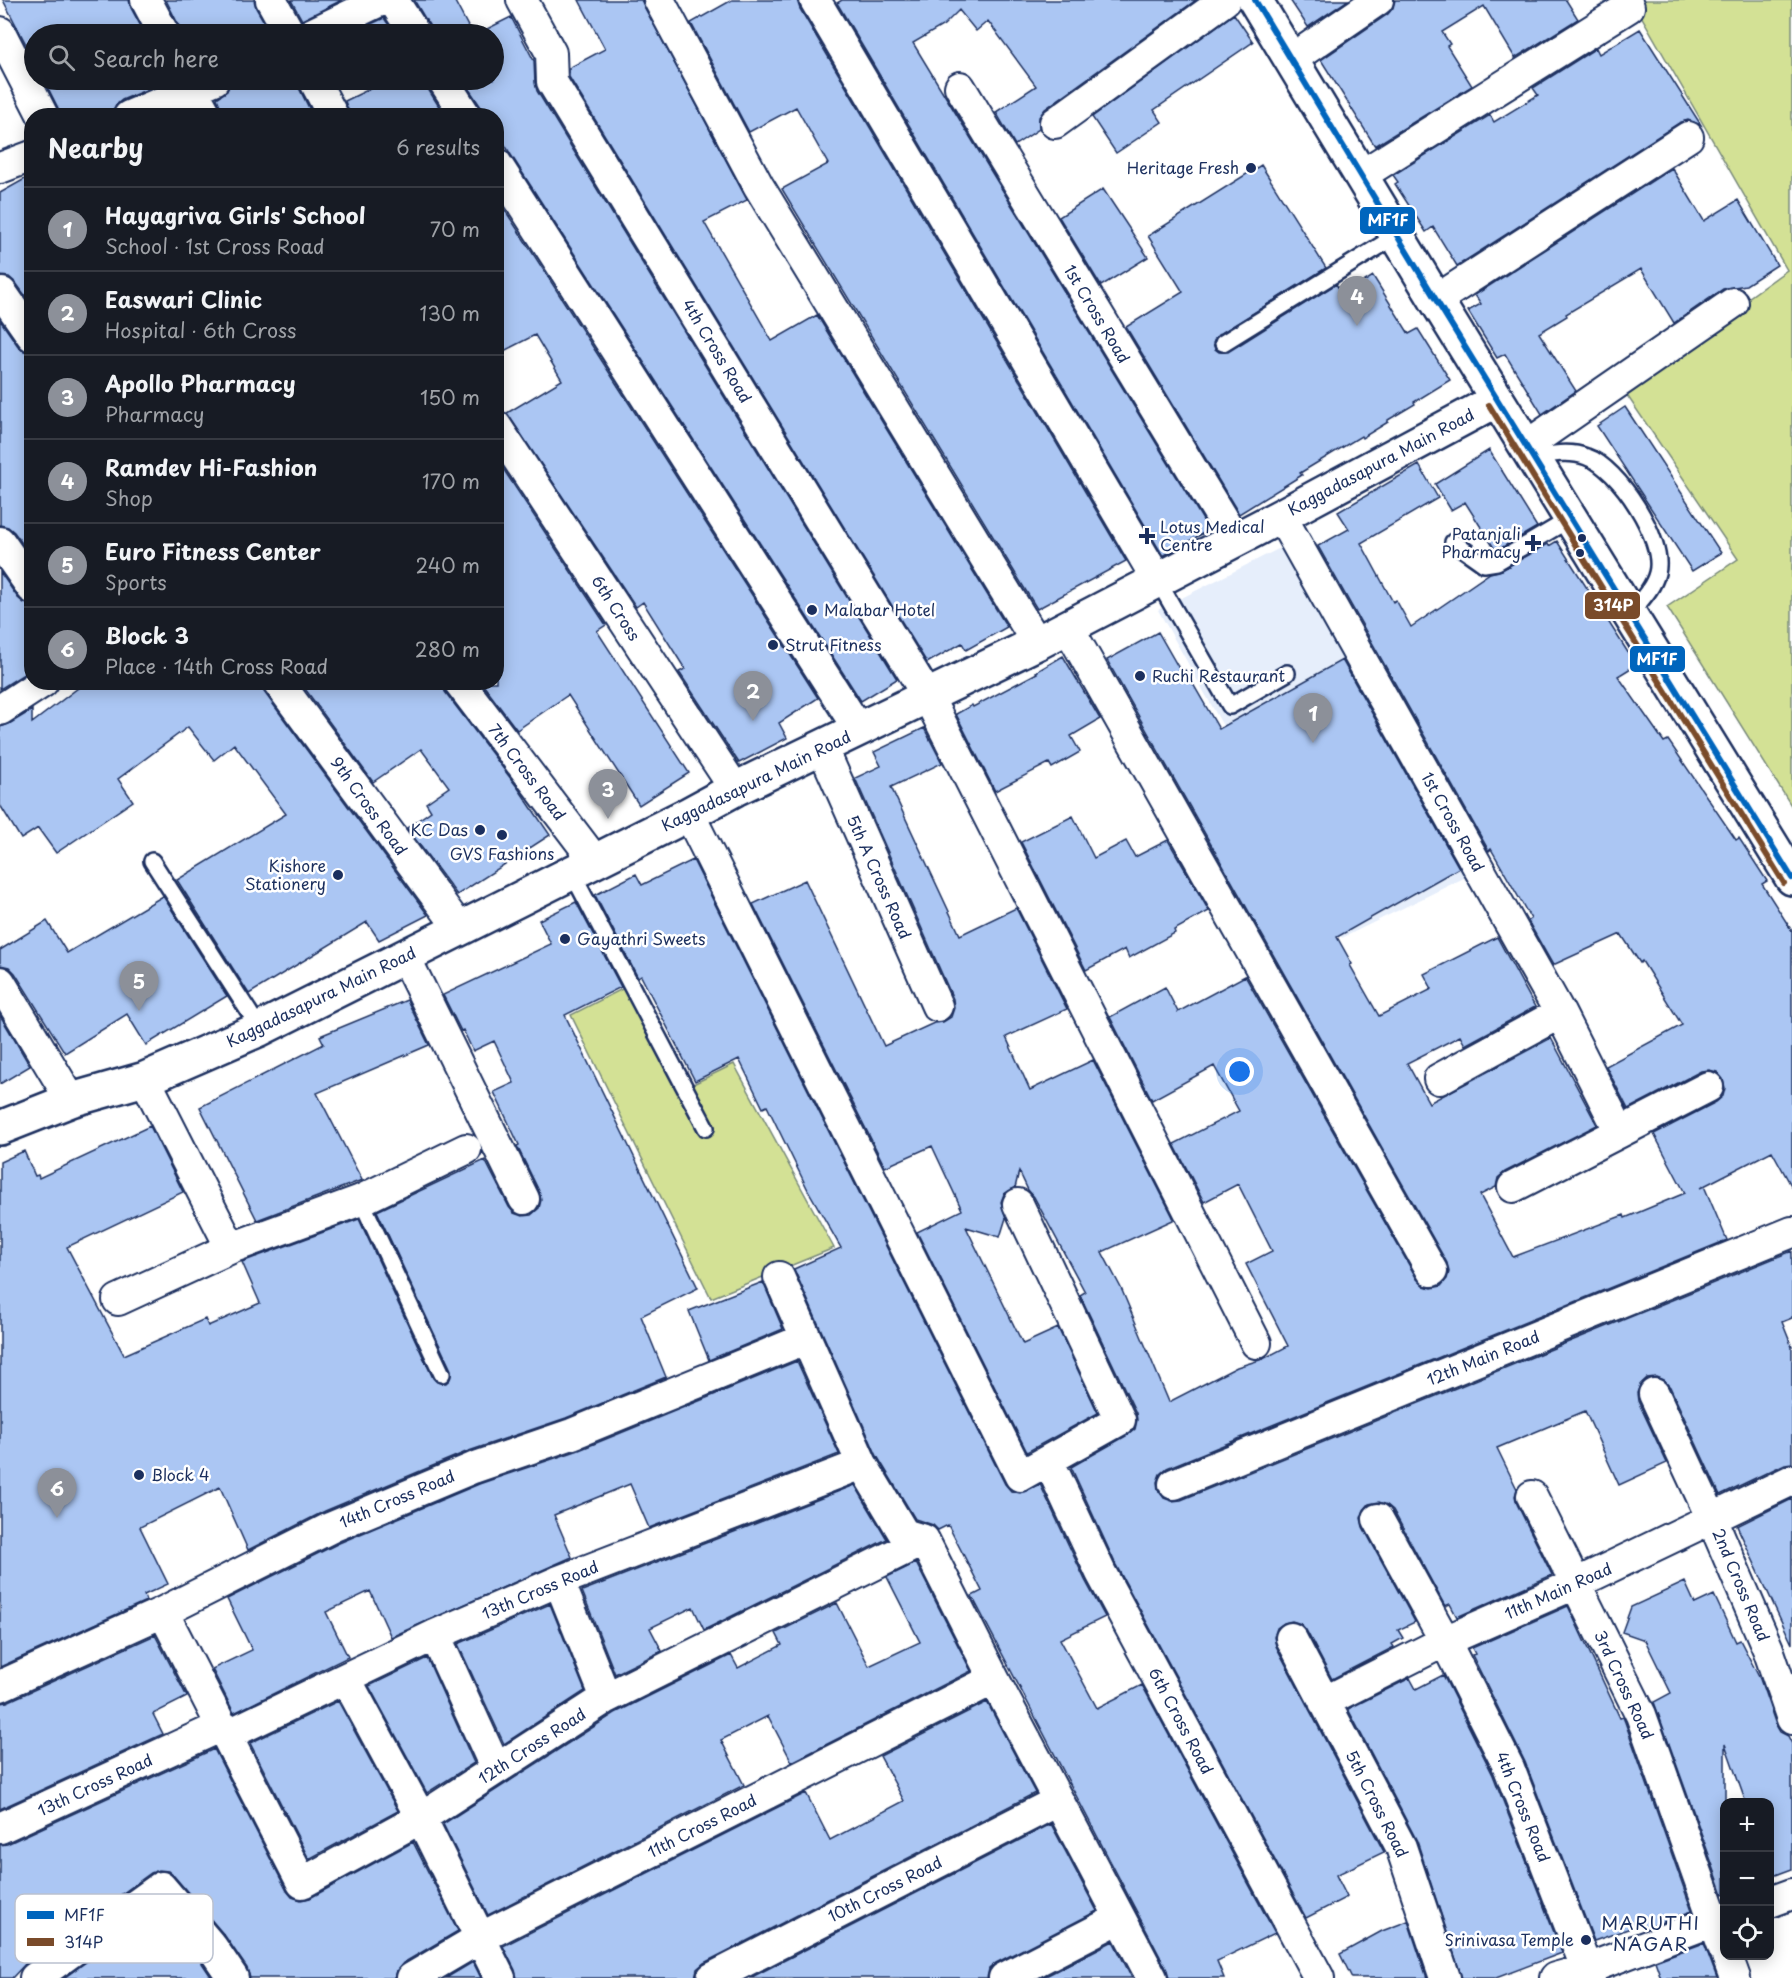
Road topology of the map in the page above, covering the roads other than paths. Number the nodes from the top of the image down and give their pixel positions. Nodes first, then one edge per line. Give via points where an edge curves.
1 (146, 0) edge
2 (271, 0) edge
3 (382, 0) edge
4 (393, 0) edge
5 (522, 0) edge
6 (659, 0) edge
7 (815, 0) edge
8 (1225, 0) edge
9 (1255, 0) edge
10 (1378, 0) edge
11 (1629, 7) dead end
12 (159, 24) edge
13 (284, 24) edge
14 (332, 24) edge
15 (409, 24) edge
16 (0, 32) edge
17 (1292, 59) junction
18 (24, 79) edge
19 (960, 87) dead end
20 (30, 90) edge
21 (183, 90) edge
22 (200, 90) edge
23 (319, 90) edge
24 (449, 90) edge
25 (39, 108) edge
26 (146, 108) edge
27 (205, 108) edge
28 (329, 108) edge
29 (461, 108) edge
30 (1055, 123) dead end
31 (1688, 137) dead end
32 (24, 159) edge
33 (0, 168) edge
34 (504, 175) edge
35 (1360, 176) junction
36 (1396, 236) junction
37 (2, 293) dead end
38 (1436, 300) junction
39 (1732, 303) dead end
40 (24, 325) edge
41 (1223, 343) dead end
42 (1497, 400) junction
43 (504, 438) edge
44 (1529, 452) junction
45 (1281, 516) junction
46 (1570, 519) junction
47 (1235, 540) junction
48 (0, 542) edge
49 (1453, 542) dead end
50 (24, 576) edge
51 (1158, 580) junction
52 (1629, 615) junction
53 (1068, 627) junction
54 (1037, 643) junction
55 (1287, 673) dead end
56 (30, 690) edge
57 (284, 690) edge
58 (464, 690) edge
59 (928, 697) junction
60 (0, 710) edge
61 (859, 730) junction
62 (822, 747) junction
63 (735, 789) junction
64 (689, 814) junction
65 (152, 861) dead end
66 (583, 867) junction
67 (1792, 878) edge
68 (460, 928) junction
69 (405, 957) junction
70 (0, 982) edge
71 (937, 1006) dead end
72 (1560, 1013) junction
73 (260, 1029) junction
74 (145, 1079) junction
75 (1439, 1079) dead end
76 (1708, 1087) dead end
77 (71, 1100) junction
78 (0, 1128) edge
79 (706, 1128) dead end
80 (1620, 1132) junction
81 (466, 1149) dead end
82 (1513, 1187) dead end
83 (524, 1199) dead end
84 (361, 1200) junction
85 (1018, 1204) dead end
86 (1792, 1232) edge
87 (231, 1248) junction
88 (1432, 1271) dead end
89 (779, 1277) dead end
90 (118, 1300) dead end
91 (805, 1339) junction
92 (1256, 1343) dead end
93 (442, 1374) dead end
94 (1654, 1394) dead end
95 (1048, 1462) junction
96 (862, 1464) junction
97 (1792, 1480) edge
98 (1174, 1484) dead end
99 (1532, 1496) dead end
100 (1378, 1519) dead end
101 (1712, 1519) junction
102 (924, 1540) junction
103 (560, 1581) junction
104 (1575, 1584) junction
105 (163, 1612) junction
106 (435, 1635) junction
107 (1291, 1638) dead end
108 (1445, 1641) junction
109 (346, 1679) junction
110 (994, 1680) junction
111 (0, 1686) edge
112 (606, 1698) junction
113 (1324, 1702) junction
114 (1792, 1719) edge
115 (225, 1730) junction
116 (496, 1769) junction
117 (1058, 1801) junction
118 (421, 1818) junction
119 (0, 1828) edge
120 (151, 1894) edge
121 (167, 1894) edge
122 (1792, 1894) edge
123 (1774, 1901) edge
124 (1120, 1918) junction
125 (1719, 1919) edge
126 (480, 1938) junction
127 (213, 1948) edge
128 (1728, 1960) edge
129 (56, 1963) edge
130 (1589, 1974) edge
131 (39, 1975) edge
132 (233, 1978) edge
133 (412, 1978) edge
134 (500, 1978) edge
135 (712, 1978) edge
136 (1004, 1978) edge
137 (1152, 1978) edge
138 (1319, 1978) edge
139 (1445, 1978) edge
140 (1555, 1978) edge
141 (1735, 1978) edge

1 - 12 street
2 - 13 street
3 - 14 street
4 - 15 street
5 - 59 street, 4th Cross Road via 551,53 552,82
6 - 54 street via 758,185
7 - 51 street
8 - 30 street
9 - 17 main road
10 - 17 street
11 - 35 street
16 - 18 street
17 - 35 main road
19 - 47 street, 1st Cross Road
20 - 25 street
21 - 26 street
22 - 27 street
23 - 28 street
24 - 29 street
31 - 38 street
32 - 33 street
34 - 61 street
35 - 36 main road
36 - 38 main road
36 - 41 lane
37 - 40 street
38 - 42 main road
39 - 44 street
42 - 44 main road
42 - 45 main road, Kaggadasapura Main Road
43 - 63 street, 6th Cross
44 - 46 main road
44 - 52 lane via 1589,457 1609,470 1635,504 1659,553 1657,573 1649,590
45 - 47 main road, Kaggadasapura Main Road
45 - 72 street, 1st Cross Road
46 - 49 lane via 1497,562 1484,564
46 - 52 main road
47 - 51 main road, Kaggadasapura Main Road
48 - 50 street
51 - 53 main road, Kaggadasapura Main Road
51 - 55 lane via 1230,706
52 - 67 main road
53 - 54 main road, Kaggadasapura Main Road
53 - 88 street
54 - 59 main road, Kaggadasapura Main Road
56 - 60 street
57 - 68 street, 9th Cross Road
58 - 66 street, 7th Cross Road
59 - 61 main road, Kaggadasapura Main Road
59 - 92 street, 4th Cross Road
61 - 62 main road, Kaggadasapura Main Road
62 - 63 main road, Kaggadasapura Main Road
62 - 71 street, 5th A Cross Road
63 - 64 main road, Kaggadasapura Main Road
64 - 66 main road, Kaggadasapura Main Road
64 - 95 street via 1020,1476
65 - 73 lane
66 - 68 main road, Kaggadasapura Main Road
66 - 79 lane
68 - 69 main road, Kaggadasapura Main Road
69 - 73 main road, Kaggadasapura Main Road
69 - 83 street
70 - 77 street
72 - 75 street
72 - 80 street, 1st Cross Road
73 - 74 main road, Kaggadasapura Main Road
74 - 77 main road, Kaggadasapura Main Road
74 - 87 street
76 - 80 street
77 - 78 main road, Kaggadasapura Main Road
80 - 82 street
81 - 84 street
84 - 87 street
84 - 93 lane
85 - 95 street via 1120,1420
86 - 98 street, 12th Main Road
87 - 90 street
89 - 91 street
91 - 96 street
91 - 105 street, 14th Cross Road via 572,1434 472,1468 332,1527
94 - 101 street, 2nd Cross Road
95 - 138 street, 6th Cross Road via 1101,1573
96 - 102 street via 904,1534
96 - 103 street, 13th Cross Road
97 - 101 street, 11th Main Road
99 - 104 street, 3rd Cross Road
100 - 108 street, 4th Cross Road
101 - 104 street, 11th Main Road
101 - 114 street, 2nd Cross Road via 1768,1649
102 - 110 street
102 - 112 street, 12th Cross Road
103 - 106 street, 13th Cross Road
103 - 112 street
104 - 108 street, 11th Main Road
104 - 125 street, 3rd Cross Road via 1641,1715
105 - 111 street, 14th Cross Road
105 - 115 street
106 - 109 street, 13th Cross Road
106 - 116 street
107 - 113 street, 5th Cross Road
108 - 113 street, 11th Main Road
108 - 130 street, 4th Cross Road via 1509,1767
109 - 115 street, 13th Cross Road
109 - 118 street
110 - 117 street
110 - 126 street, 11th Cross Road
112 - 116 street, 12th Cross Road
113 - 139 street, 5th Cross Road via 1401,1847
115 - 118 street, 12th Cross Road via 302,1883
115 - 119 street, 13th Cross Road
116 - 118 street, 12th Cross Road
117 - 124 street
117 - 135 street, 10th Cross Road
118 - 126 street
120 - 121 street via 161,1887
122 - 123 street
124 - 136 street
124 - 137 street
125 - 130 street
126 - 133 street, 11th Cross Road
126 - 134 street
127 - 132 street
128 - 141 street
129 - 131 street
130 - 140 street

